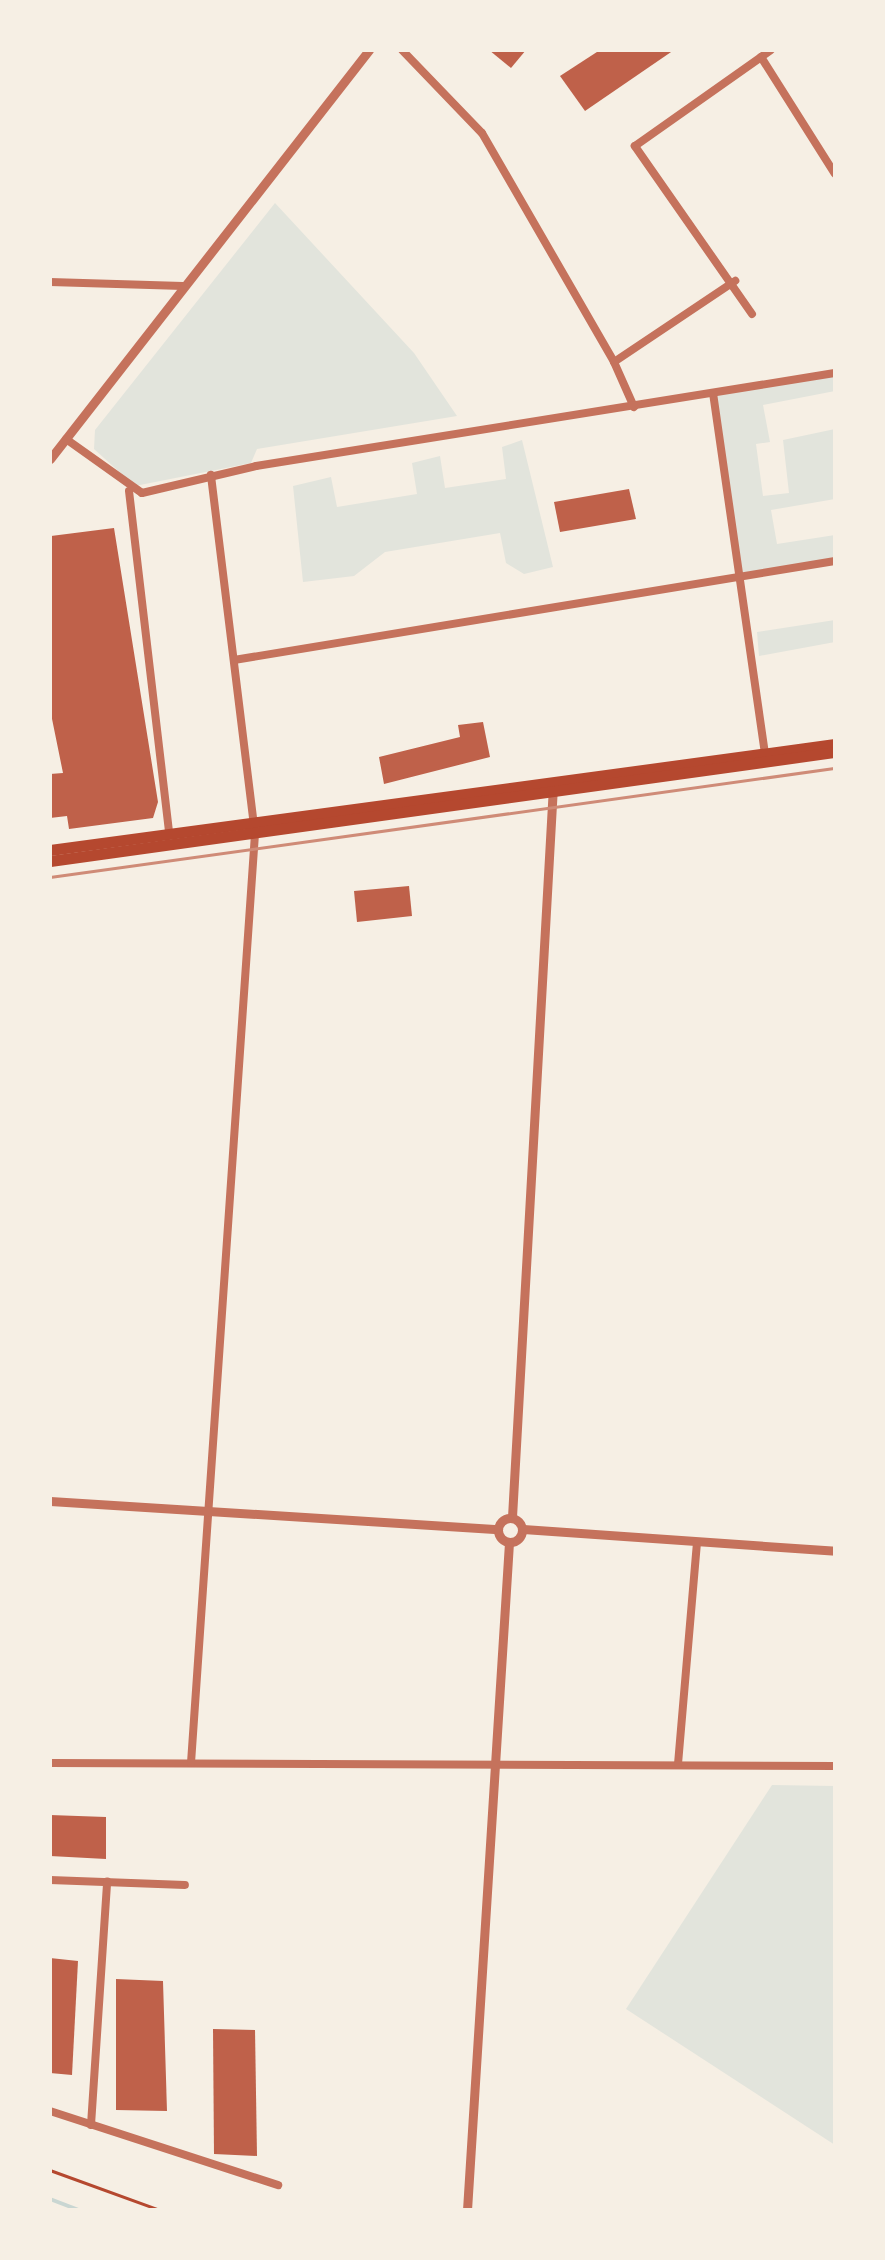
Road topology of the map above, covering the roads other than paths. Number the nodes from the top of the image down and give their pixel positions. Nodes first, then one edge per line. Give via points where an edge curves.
1 (369, 50) edge
2 (402, 50) edge
3 (771, 50) edge
4 (761, 57) junction
5 (835, 174) edge
6 (735, 280) junction
7 (50, 282) edge
8 (183, 286) junction
9 (752, 314) dead end
10 (614, 362) junction
11 (835, 373) edge
12 (713, 394) junction
13 (634, 407) junction
14 (66, 438) junction
15 (50, 459) edge
16 (211, 475) junction
17 (129, 491) junction
18 (835, 560) edge
19 (741, 577) junction
20 (234, 660) junction
21 (835, 744) edge
22 (835, 752) edge
23 (765, 758) junction
24 (553, 788) junction
25 (255, 830) junction
26 (170, 836) junction
27 (50, 850) edge
28 (50, 861) edge
29 (50, 1501) edge
30 (204, 1512) junction
31 (512, 1517) junction
32 (498, 1529) junction
33 (523, 1529) junction
34 (509, 1542) junction
35 (698, 1543) junction
36 (835, 1551) edge
37 (50, 1763) edge
38 (192, 1763) junction
39 (491, 1763) junction
40 (678, 1764) junction
41 (835, 1766) edge
42 (50, 1880) edge
43 (107, 1882) junction
44 (185, 1885) dead end
45 (50, 2111) edge
46 (91, 2124) junction
47 (278, 2185) dead end
48 (467, 2210) edge

1 - 8 street
2 - 10 street via 482,133
3 - 4 street
4 - 5 street
4 - 6 street via 634,146
6 - 9 street
6 - 10 street
7 - 8 street
8 - 14 street
10 - 13 street
11 - 12 street
12 - 13 street
12 - 19 street
13 - 16 street
14 - 15 street
14 - 17 street
16 - 17 street
16 - 20 street
17 - 26 street
18 - 19 street
19 - 20 street
19 - 23 street
20 - 25 street
21 - 23 main road
22 - 23 main road
23 - 24 main road
24 - 25 main road
24 - 31 street
25 - 26 main road
25 - 28 main road
25 - 30 street
26 - 27 main road
29 - 30 street
30 - 32 street
30 - 38 street
31 - 32 street
31 - 33 street
32 - 34 street
33 - 34 street
33 - 35 street
34 - 39 street
35 - 36 street
35 - 40 street
37 - 38 street
38 - 39 street
39 - 40 street
39 - 48 street
40 - 41 street
42 - 43 street
43 - 44 street
43 - 46 street
45 - 46 street
46 - 47 street

